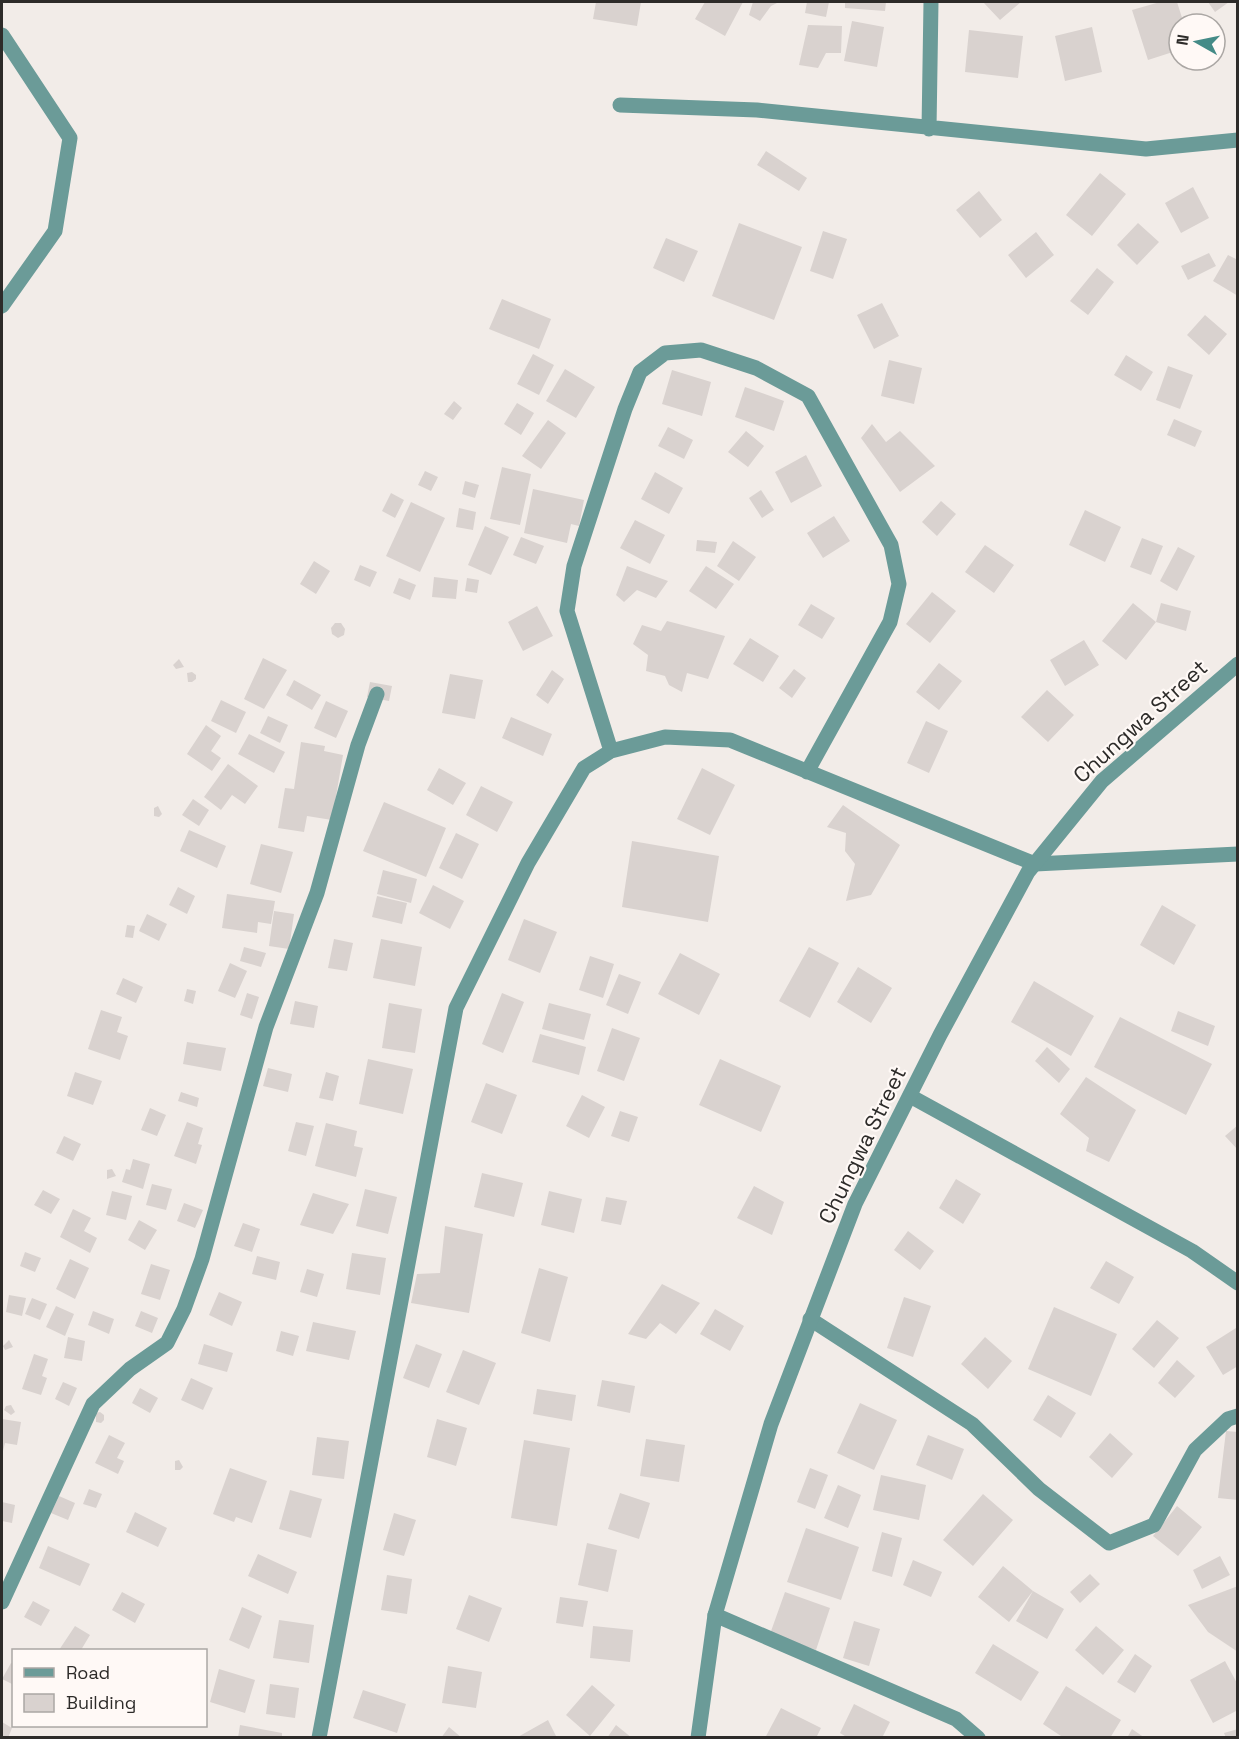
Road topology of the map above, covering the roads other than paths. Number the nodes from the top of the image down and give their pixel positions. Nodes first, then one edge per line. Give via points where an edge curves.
1 (931, 2) edge
2 (2, 35) edge
3 (620, 105) dead end
4 (929, 129) junction
5 (1238, 140) edge
6 (2, 306) edge
7 (1238, 664) edge
8 (376, 694) dead end
9 (611, 751) junction
10 (807, 771) junction
11 (1238, 854) edge
12 (1035, 864) junction
13 (910, 1096) junction
14 (1238, 1282) edge
15 (810, 1319) junction
16 (1238, 1416) edge
17 (2, 1602) edge
18 (715, 1615) junction
19 (319, 1737) edge
20 (698, 1737) edge
21 (978, 1737) edge

1 - 4 street
2 - 6 street via 70,138 55,231
3 - 4 street via 756,110
4 - 5 street via 1146,150
7 - 12 street, Chungwa Street via 1102,781
8 - 17 street via 317,893 266,1027 202,1259 184,1309 166,1343 130,1369 93,1404
9 - 10 street via 665,737 730,740
9 - 10 street via 567,611 574,566 640,372 665,353 701,350 756,368 808,396 891,545 899,584 890,622
9 - 19 street via 584,768 528,863 456,1008
10 - 12 street
11 - 12 street
12 - 13 street, Chungwa Street
13 - 14 street via 1192,1251
13 - 15 street, Chungwa Street via 855,1204
15 - 16 street via 972,1424 1039,1490 1109,1543 1154,1525 1196,1450 1228,1419
15 - 18 street, Chungwa Street via 771,1424
18 - 20 street, Chungwa Street
18 - 21 street via 956,1719

